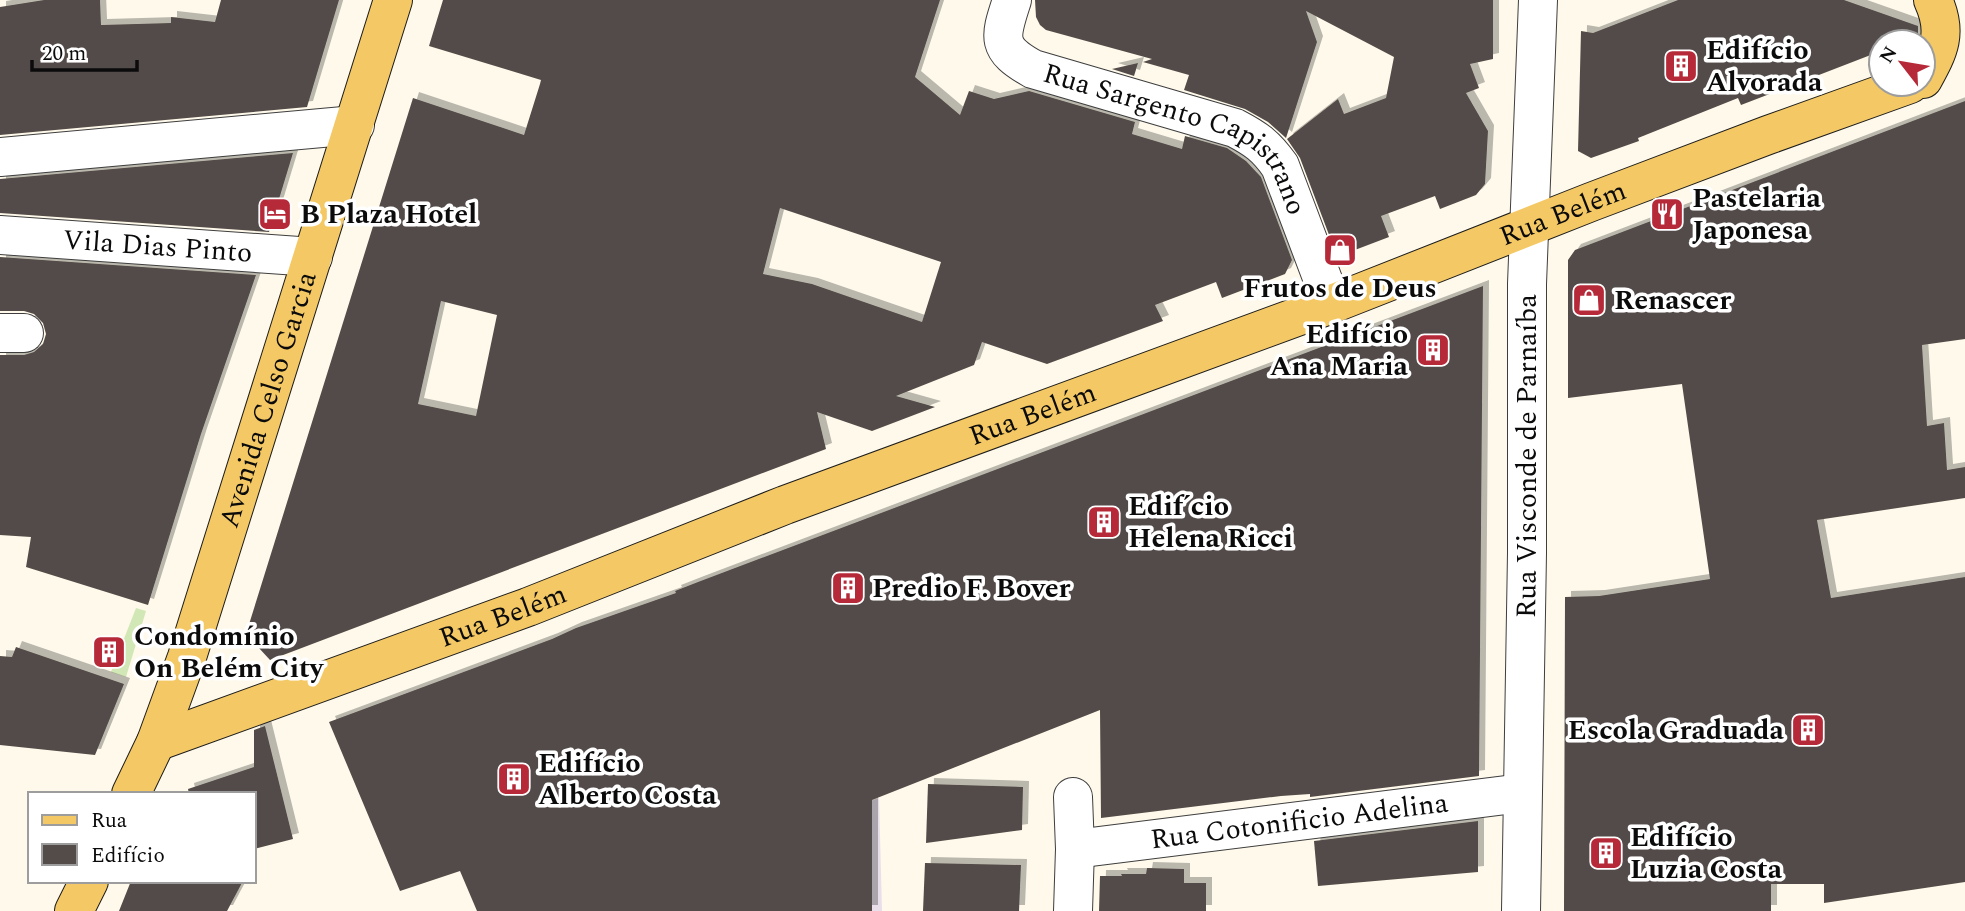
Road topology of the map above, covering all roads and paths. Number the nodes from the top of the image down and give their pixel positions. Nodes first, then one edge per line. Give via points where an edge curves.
1 (393, 0) edge
2 (1012, 0) edge
3 (1538, 0) edge
4 (1933, 0) edge
5 (1937, 53) edge
6 (1965, 63) edge
7 (1937, 74) edge
8 (1871, 98) edge
9 (355, 125) junction
10 (0, 156) edge
11 (1529, 226) junction
12 (0, 235) edge
13 (313, 257) junction
14 (1332, 304) junction
15 (156, 742) junction
16 (132, 792) edge
17 (1522, 793) junction
18 (1073, 797) dead end
19 (1075, 849) junction
20 (88, 883) edge
21 (74, 911) edge
22 (1073, 911) edge
23 (1521, 911) edge

1 - 9 main road, Avenida Celso Garcia
2 - 14 street, Rua Sargento Capistrano via 1003,39 1009,53 1021,62 1235,128 1269,151 1280,166
3 - 11 street, Rua Visconde de Parnaíba
4 - 5 main road via 1942,34
6 - 7 main road
8 - 11 main road, Rua Belém
9 - 10 street
9 - 13 main road, Avenida Celso Garcia
11 - 14 main road, Rua Belém
11 - 17 street, Rua Visconde de Parnaíba
12 - 13 street, Vila Dias Pinto
13 - 15 main road, Avenida Celso Garcia
14 - 15 main road, Rua Belém
15 - 16 main road, Avenida Celso Garcia
17 - 19 street, Rua Cotonificio Adelina
17 - 23 street, Rua Visconde de Parnaíba
18 - 19 street
19 - 22 street
20 - 21 main road

